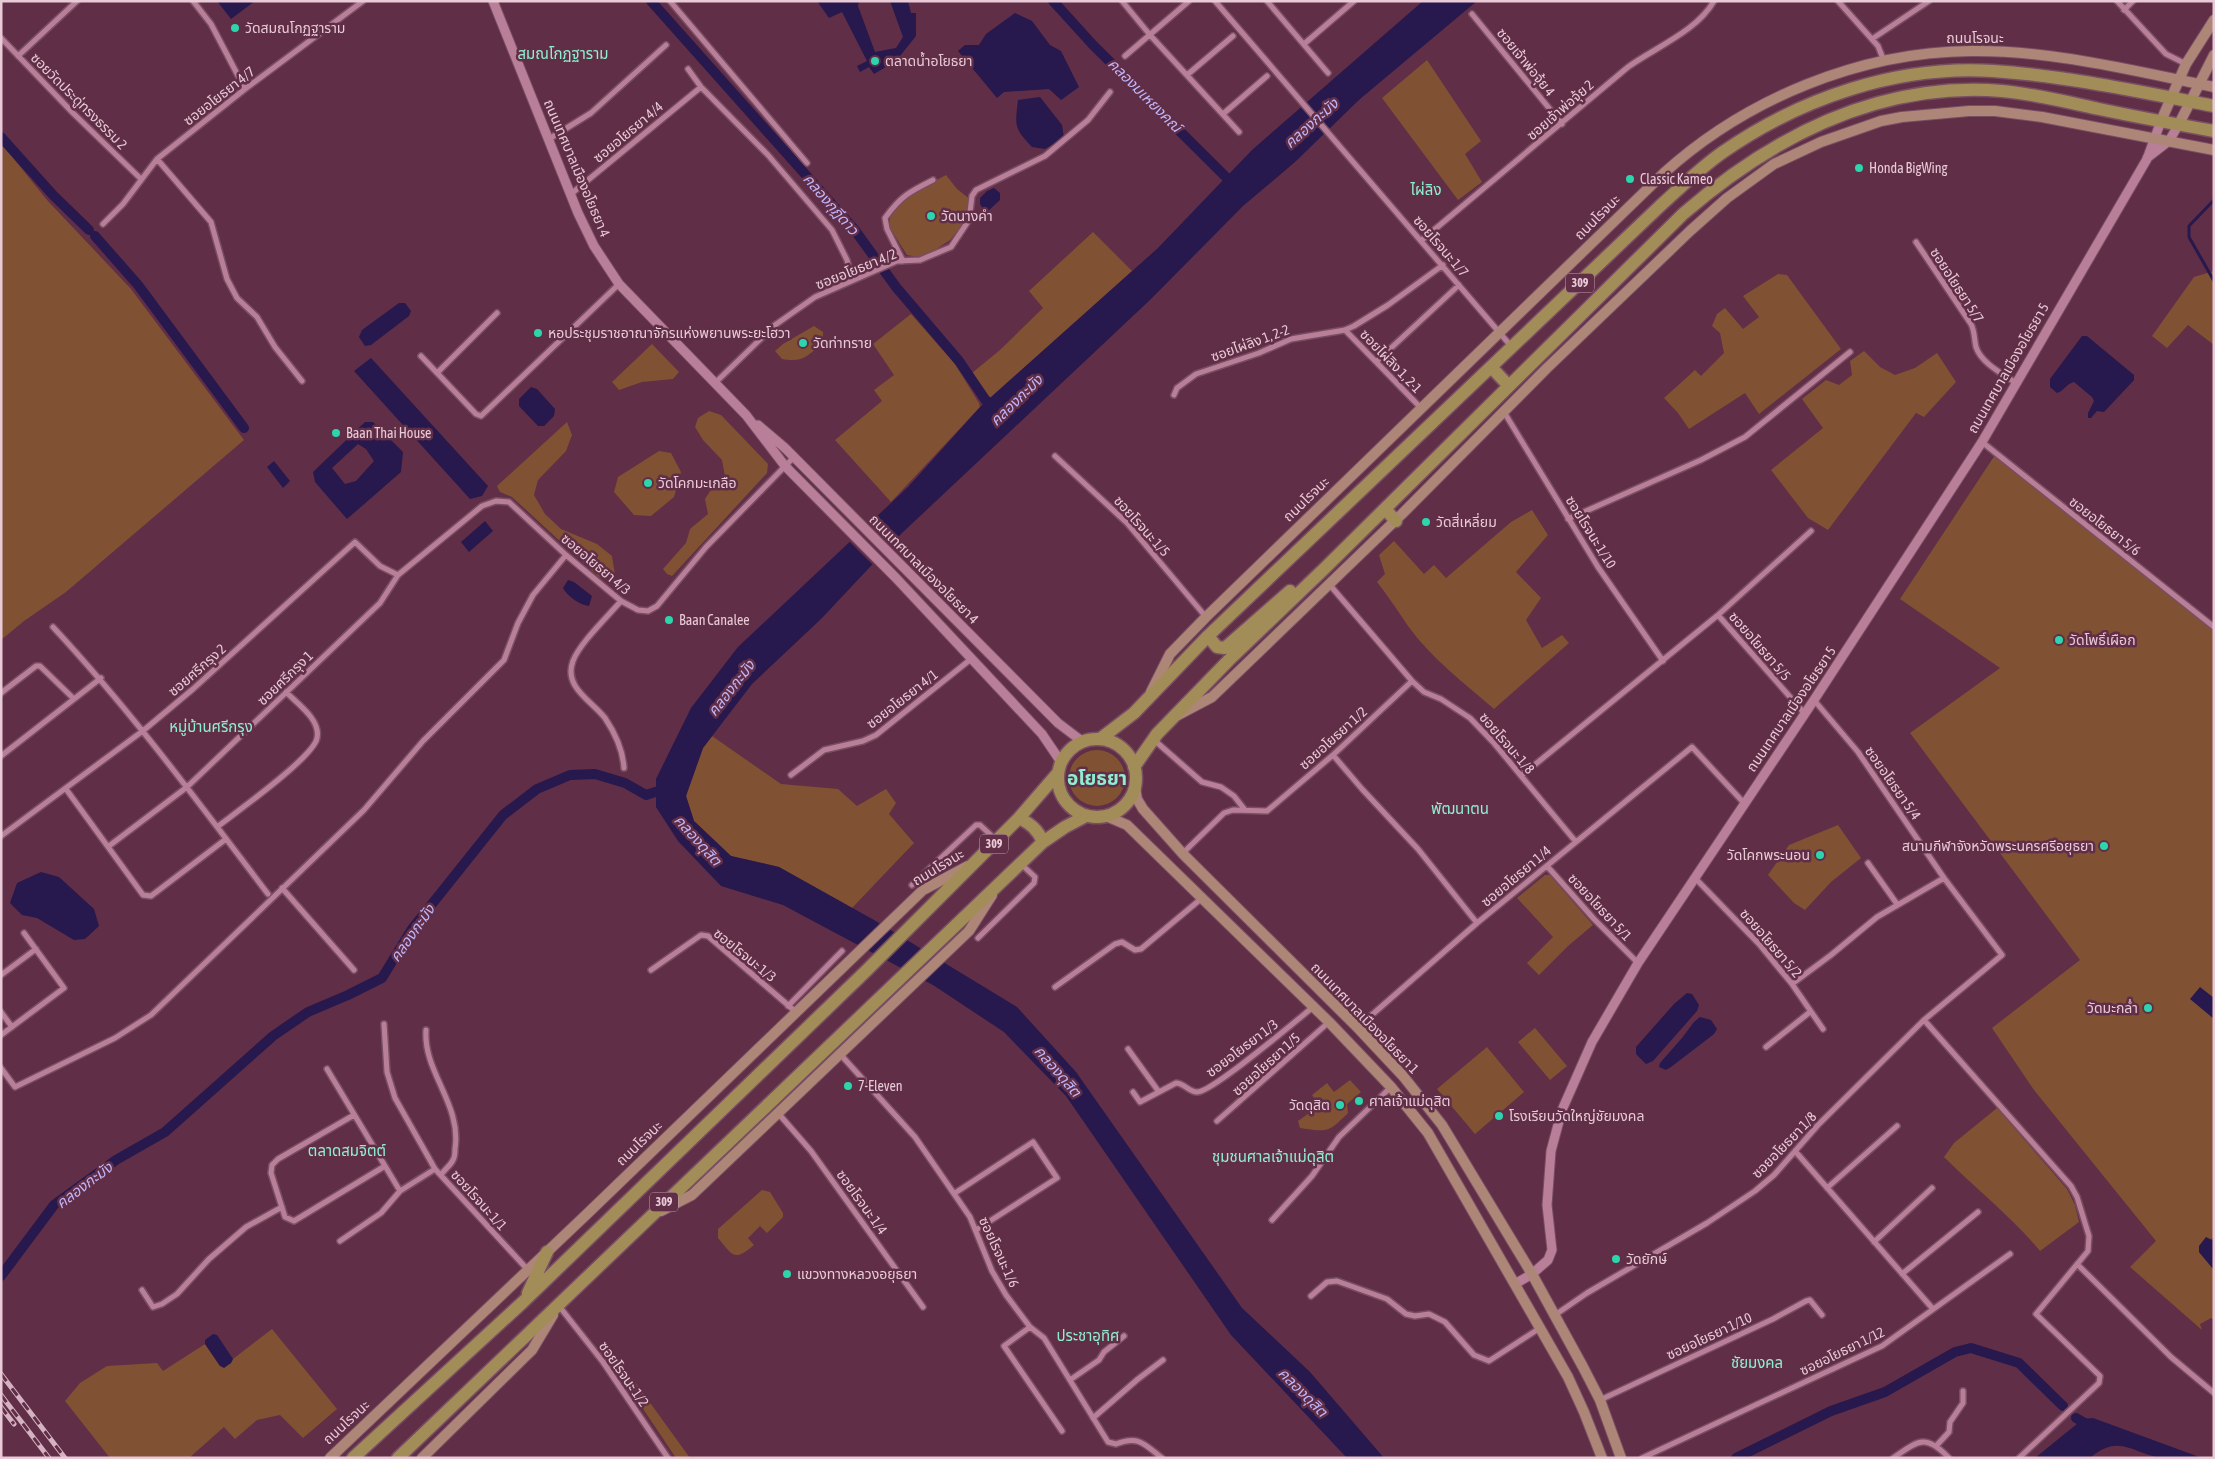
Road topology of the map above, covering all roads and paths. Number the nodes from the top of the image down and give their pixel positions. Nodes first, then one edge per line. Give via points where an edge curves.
1 (77, 1) edge
2 (193, 1) edge
3 (363, 1) edge
4 (493, 1) edge
5 (670, 1) edge
6 (1122, 1) edge
7 (1189, 1) edge
8 (1215, 1) edge
9 (1354, 1) edge
10 (1714, 1) edge
11 (1838, 1) edge
12 (1929, 1) edge
13 (2117, 1) edge
14 (2133, 1) edge
15 (1270, 2) edge
16 (2124, 10) junction
17 (1472, 14) dead end
18 (2214, 20) edge
19 (1150, 35) junction
20 (1232, 36) dead end
21 (1, 38) edge
22 (1872, 39) junction
23 (1304, 44) junction
24 (666, 45) dead end
25 (2214, 55) edge
26 (18, 56) junction
27 (1125, 56) dead end
28 (1884, 61) junction
29 (2186, 64) junction
30 (688, 69) dead end
31 (1328, 73) dead end
32 (1187, 75) junction
33 (1267, 76) dead end
34 (2180, 79) junction
35 (2198, 84) junction
36 (701, 87) junction
37 (2214, 87) edge
38 (245, 89) junction
39 (1110, 92) dead end
40 (2172, 98) junction
41 (2191, 102) junction
42 (2214, 106) edge
43 (1223, 114) junction
44 (2161, 121) junction
45 (1562, 124) junction
46 (2179, 124) junction
47 (2214, 131) edge
48 (1239, 132) dead end
49 (548, 139) junction
50 (2153, 139) junction
51 (2169, 141) junction
52 (2214, 150) edge
53 (2147, 158) junction
54 (157, 159) junction
55 (807, 163) dead end
56 (141, 179) junction
57 (933, 180) dead end
58 (571, 194) junction
59 (103, 224) dead end
60 (1422, 240) junction
61 (1916, 242) dead end
62 (900, 261) junction
63 (1443, 265) junction
64 (852, 280) junction
65 (619, 284) junction
66 (1459, 284) junction
67 (497, 313) dead end
68 (1345, 330) junction
69 (1500, 332) junction
70 (1513, 348) junction
71 (1850, 352) dead end
72 (421, 356) dead end
73 (1377, 361) junction
74 (1492, 368) junction
75 (436, 373) junction
76 (302, 381) dead end
77 (715, 383) junction
78 (2016, 383) junction
79 (1509, 386) junction
80 (1174, 395) dead end
81 (1421, 408) junction
82 (1504, 412) junction
83 (746, 415) junction
84 (1982, 442) junction
85 (1055, 456) dead end
86 (794, 457) junction
87 (785, 466) junction
88 (1385, 509) junction
89 (1568, 519) junction
90 (1396, 521) junction
91 (1810, 531) dead end
92 (566, 555) junction
93 (1325, 568) junction
94 (398, 574) junction
95 (1329, 584) junction
96 (620, 600) junction
97 (1718, 615) junction
98 (1206, 617) junction
99 (53, 627) dead end
100 (2214, 627) edge
101 (1208, 636) junction
102 (971, 659) junction
103 (1663, 661) junction
104 (101, 678) junction
105 (1412, 682) junction
106 (286, 692) junction
107 (1, 693) edge
108 (74, 699) junction
109 (1148, 700) junction
110 (1814, 700) junction
111 (1805, 714) junction
112 (1175, 717) junction
113 (144, 730) junction
114 (1100, 739) junction
115 (1153, 739) junction
116 (1082, 742) junction
117 (1333, 755) junction
118 (1, 756) edge
119 (1134, 766) junction
120 (1060, 767) junction
121 (624, 768) dead end
122 (791, 775) dead end
123 (1522, 776) junction
124 (187, 787) junction
125 (1135, 787) junction
126 (66, 789) junction
127 (1744, 803) junction
128 (1245, 810) junction
129 (1086, 816) junction
130 (1106, 816) junction
131 (1019, 818) junction
132 (217, 826) junction
133 (1, 836) edge
134 (226, 839) junction
135 (997, 841) junction
136 (1043, 842) junction
137 (1576, 842) junction
138 (109, 846) junction
139 (1183, 854) junction
140 (977, 861) junction
141 (1021, 863) junction
142 (1868, 864) dead end
143 (1546, 866) junction
144 (1694, 878) junction
145 (1944, 878) junction
146 (999, 884) junction
147 (912, 885) dead end
148 (282, 888) junction
149 (268, 894) dead end
150 (1202, 898) junction
151 (1897, 904) junction
152 (1477, 923) junction
153 (24, 933) dead end
154 (978, 938) dead end
155 (36, 950) junction
156 (842, 951) dead end
157 (2002, 955) joint
158 (1638, 964) junction
159 (354, 970) dead end
160 (652, 970) dead end
161 (1, 975) edge
162 (1792, 984) junction
163 (1055, 987) dead end
164 (1313, 1007) junction
165 (792, 1009) junction
166 (1, 1012) edge
167 (1810, 1012) junction
168 (1924, 1020) junction
169 (1329, 1022) junction
170 (384, 1024) dead end
171 (12, 1027) junction
172 (1358, 1028) junction
173 (1823, 1029) dead end
174 (426, 1030) dead end
175 (1, 1035) edge
176 (1766, 1047) dead end
177 (1128, 1049) dead end
178 (840, 1054) junction
179 (1, 1068) edge
180 (327, 1069) dead end
181 (1391, 1087) junction
182 (1133, 1092) dead end
183 (1159, 1092) junction
184 (778, 1113) junction
185 (354, 1115) junction
186 (1217, 1121) dead end
187 (1897, 1126) dead end
188 (1795, 1151) junction
189 (385, 1166) junction
190 (435, 1169) junction
191 (441, 1175) junction
192 (1827, 1188) junction
193 (1932, 1188) dead end
194 (400, 1190) junction
195 (954, 1193) junction
196 (282, 1207) junction
197 (1978, 1212) dead end
198 (647, 1218) junction
199 (1272, 1220) dead end
200 (976, 1230) junction
201 (340, 1241) dead end
202 (1874, 1242) junction
203 (547, 1252) junction
204 (2010, 1254) dead end
205 (2077, 1264) junction
206 (528, 1271) junction
207 (1532, 1274) junction
208 (1902, 1274) junction
209 (1515, 1284) junction
210 (142, 1290) dead end
211 (1311, 1296) dead end
212 (524, 1302) junction
213 (560, 1302) junction
214 (923, 1307) dead end
215 (1933, 1309) junction
216 (1555, 1315) junction
217 (1822, 1315) dead end
218 (1030, 1327) junction
219 (1540, 1328) junction
220 (1124, 1336) dead end
221 (1163, 1360) dead end
222 (1070, 1380) junction
223 (1963, 1391) dead end
224 (2214, 1393) edge
225 (1600, 1400) junction
226 (1093, 1418) junction
227 (1062, 1431) dead end
228 (1937, 1445) junction
229 (330, 1458) edge
230 (353, 1458) edge
231 (398, 1458) edge
232 (422, 1458) edge
233 (668, 1458) edge
234 (1162, 1458) edge
235 (1602, 1458) edge
236 (1621, 1458) edge
237 (1642, 1458) edge
238 (1893, 1458) edge
239 (1949, 1458) edge
240 (2019, 1458) edge

1 - 26 street
2 - 38 street via 215,32
3 - 38 street, ซอยอโยธยา 4/7
4 - 49 street, ถนนเทศบาลเมืองอโยธยา 4
5 - 55 street
6 - 19 street
7 - 19 street
8 - 60 street, ซอยโรจนะ 1/7
9 - 23 street
10 - 45 street, ซอยเจ้าพ่อจุ้ย 2 via 1696,23 1628,67
11 - 22 street
12 - 22 street
13 - 16 street
14 - 16 street
15 - 23 street
16 - 29 street via 2166,54
17 - 45 street, ซอยเจ้าพ่อจุ้ย 4
18 - 29 main road
19 - 27 street
19 - 32 street
20 - 32 street
21 - 26 street, ซอยวัดประดู่ทรงธรรม 2
22 - 28 street
23 - 31 street
24 - 49 street via 591,113
25 - 35 main road
26 - 56 street, ซอยวัดประดู่ทรงธรรม 2
28 - 34 main road, ถนนโรจนะ via 1970,51 2018,53
28 - 69 main road, ถนนโรจนะ via 1850,69 1801,88 1707,138 1664,173
29 - 34 main road
30 - 36 street
32 - 43 street
33 - 43 street
34 - 35 main road, ถนนโรจนะ
34 - 40 main road
35 - 37 main road, ถนนโรจนะ
35 - 41 main road
36 - 58 street, ซอยอโยธยา 4/4
36 - 64 street via 768,155 832,230 847,260
38 - 54 street, ซอยอโยธยา 4/7
39 - 62 street, ซอยอโยธยา 4/2 via 1088,120 1051,152 979,188 974,193 969,220 951,247 920,260
40 - 41 main road, ถนนโรจนะ / 309
40 - 44 main road
40 - 70 main road, ถนนโรจนะ / 309 via 2050,77 1992,71 1896,78 1822,98 1748,136 1693,176
41 - 42 main road, ถนนโรจนะ / 309
41 - 46 main road
43 - 48 street
44 - 46 main road, 309
44 - 50 street, ถนนเทศบาลเมืองอโยธยา 5
44 - 79 main road, 309 via 2041,97 1977,90 1897,99 1821,123 1786,140 1718,184 1683,214
45 - 60 street, ซอยเจ้าพ่อจุ้ย 2
46 - 47 main road, 309
46 - 51 street, ถนนเทศบาลเมืองอโยธยา 5
49 - 58 street, ถนนเทศบาลเมืองอโยธยา 4
50 - 51 main road
50 - 53 street, ถนนเทศบาลเมืองอโยธยา 5
50 - 82 main road via 2042,116 1986,111 1902,117 1821,142 1774,164 1727,198
51 - 52 main road
51 - 53 street, ถนนเทศบาลเมืองอโยธยา 5
53 - 78 street, ถนนเทศบาลเมืองอโยธยา 5
54 - 56 street, ซอยอโยธยา 4/7
54 - 76 street via 211,222 227,279 237,298 257,317 275,347
56 - 59 street, ซอยอโยธยา 4/7
57 - 62 street via 898,200 885,218
58 - 65 street, ถนนเทศบาลเมืองอโยธยา 4 via 594,246
60 - 63 street, ซอยโรจนะ 1/7
61 - 78 street, ซอยอโยธยา 5/7 via 1976,332 1976,348 1984,359
62 - 64 street, ซอยอโยธยา 4/2
63 - 66 street, ซอยโรจนะ 1/7
63 - 68 street, ซอยไผ่ลิง 1, 2-2 via 1382,309
64 - 77 street, ซอยอโยธยา 4/2 via 815,297 775,325
65 - 75 street via 482,416 476,414
65 - 77 street, ถนนเทศบาลเมืองอโยธยา 4
66 - 69 street, ซอยโรจนะ 1/7
66 - 73 street
67 - 75 street
68 - 73 street, ซอยไผ่ลิง 1, 2-1
68 - 80 street, ซอยไผ่ลิง 1, 2-2 via 1291,339 1196,374
69 - 70 street, ซอยโรจนะ 1/7
69 - 81 main road, ถนนโรจนะ
70 - 74 main road, ถนนโรจนะ / 309
71 - 89 street via 1745,437
72 - 75 street
73 - 81 street, ซอยไผ่ลิง 1, 2-1
74 - 79 main road
74 - 101 main road, ถนนโรจนะ / 309
77 - 83 street, ถนนเทศบาลเมืองอโยธยา 4
78 - 84 street, ถนนเทศบาลเมืองอโยธยา 5
79 - 88 main road, 309
81 - 98 main road, ถนนโรจนะ
82 - 89 street, ซอยโรจนะ 1/10
82 - 90 main road
83 - 86 street, ถนนเทศบาลเมืองอโยธยา 4
83 - 87 street, ถนนเทศบาลเมืองอโยธยา 4
84 - 100 street, ซอยอโยธยา 5/6
84 - 110 street, ถนนเทศบาลเมืองอโยธยา 5
85 - 98 street, ซอยโรจนะ 1/5 via 1127,522
86 - 87 street, ซอยอโยธยา 4/3
86 - 116 street, ถนนเทศบาลเมืองอโยธยา 4 via 1058,723
87 - 96 street, ซอยอโยธยา 4/3 via 706,547 657,606 648,611 638,610
87 - 102 street, ถนนเทศบาลเมืองอโยธยา 4
88 - 90 main road
88 - 93 main road, 309
89 - 103 street, ซอยโรจนะ 1/10
90 - 95 main road
91 - 97 street
92 - 94 street, ซอยอโยธยา 4/3 via 509,502 496,501 482,506
92 - 96 street, ซอยอโยธยา 4/3
92 - 148 street via 533,595 504,660 423,741 364,810
93 - 101 main road via 1293,588 1225,648 1217,647
93 - 112 main road, 309
94 - 106 street, ซอยศรีกรุง 1 via 380,602
94 - 113 street, ซอยศรีกรุง 2 via 380,566 355,542
95 - 105 street, ซอยโรจนะ 1/8
95 - 112 main road via 1212,697
96 - 121 street via 582,647 570,673 578,691 614,732
97 - 103 street
97 - 111 street, ซอยอโยธยา 5/5
98 - 109 main road, ถนนโรจนะ via 1170,654
99 - 104 street
101 - 109 main road, ถนนโรจนะ / 309
102 - 120 street, ถนนเทศบาลเมืองอโยธยา 4 via 1044,736
102 - 122 street, ซอยอโยธยา 4/1 via 876,735 824,750
103 - 123 street
104 - 108 street
104 - 113 street
105 - 117 street, ซอยอโยธยา 1/2
105 - 123 street, ซอยโรจนะ 1/8 via 1470,718
106 - 124 street, ซอยศรีกรุง 1
106 - 132 street via 315,722 318,738 311,751
107 - 108 street via 40,666
108 - 118 street
109 - 114 main road, ถนนโรจนะ / 309
110 - 111 street, ถนนเทศบาลเมืองอโยธยา 5
110 - 145 street, ซอยอโยธยา 5/4 via 1858,752
111 - 127 street, ถนนเทศบาลเมืองอโยธยา 5
112 - 115 main road, 309
113 - 124 street
113 - 126 street, ซอยศรีกรุง 2
114 - 116 main road
114 - 119 main road via 1118,745
115 - 119 main road, 309
115 - 128 street via 1202,782 1234,796
116 - 120 main road via 1070,750
117 - 128 street, ซอยอโยธยา 1/2 via 1267,810
117 - 152 street via 1418,849
119 - 125 main road
120 - 129 main road via 1058,782 1064,799
120 - 131 main road, ถนนโรจนะ / 309
123 - 137 street, ซอยโรจนะ 1/8
124 - 132 street
124 - 138 street, ซอยศรีกรุง 1
125 - 130 main road via 1124,805
125 - 139 main road, ถนนเทศบาลเมืองอโยธยา 1 via 1143,809
126 - 133 street, ซอยศรีกรุง 2
126 - 138 street
127 - 137 street, ซอยอโยธยา 1/4 via 1692,747
127 - 144 street, ถนนเทศบาลเมืองอโยธยา 5
128 - 139 street via 1224,813
129 - 130 main road
129 - 136 main road, 309
130 - 150 main road via 1127,824
131 - 135 main road, ถนนโรจนะ / 309
131 - 136 main road via 1029,823
132 - 134 street
134 - 138 street via 151,896 143,895
134 - 149 street
135 - 140 main road, ถนนโรจนะ / 309
135 - 147 street via 976,825
136 - 141 main road, 309
137 - 143 street, ซอยอโยธยา 1/4
139 - 172 main road, ถนนเทศบาลเมืองอโยธยา 1
140 - 165 main road, ถนนโรจนะ via 924,890 852,959
140 - 212 main road, ถนนโรจนะ / 309
141 - 146 main road, 309
141 - 154 street via 1035,877 1034,884
142 - 151 street
143 - 152 street, ซอยอโยธยา 1/4
143 - 158 street, ซอยอโยธยา 5/1
144 - 158 street, ถนนเทศบาลเมืองอโยธยา 5
144 - 162 street, ซอยอโยธยา 5/2 via 1746,929
145 - 151 street
145 - 157 street, ซอยอโยธยา 5/4
146 - 178 main road via 969,931
146 - 198 main road, 309
148 - 159 street
148 - 179 street via 151,1015 134,1027 15,1087
150 - 163 street via 1141,949 1134,950 1122,942 1115,944
150 - 164 main road
151 - 162 street
152 - 172 street, ซอยอโยธยา 1/4
153 - 155 street
155 - 161 street
155 - 171 street via 64,988
156 - 165 street
157 - 168 street, ซอยอโยธยา 1/8
158 - 207 street, ถนนเทศบาลเมืองอโยธยา 5 via 1592,1042 1555,1132 1547,1205 1552,1250 1548,1260
160 - 165 street, ซอยโรจนะ 1/3 via 701,935 708,936
162 - 167 street, ซอยอโยธยา 5/2
164 - 169 main road
164 - 183 street, ซอยอโยธยา 1/3 via 1203,1092 1176,1082
165 - 203 main road, ถนนโรจนะ
166 - 171 street
167 - 173 street, ซอยอโยธยา 5/2
167 - 176 street
168 - 188 street, ซอยอโยธยา 1/8
168 - 205 street via 2071,1186 2090,1245
169 - 181 main road
169 - 186 street, ซอยอโยธยา 1/5
170 - 190 street via 387,1072 395,1098
171 - 175 street
172 - 207 main road, ถนนเทศบาลเมืองอโยธยา 1 via 1403,1076 1442,1125
174 - 191 street via 425,1040 454,1116 457,1139 453,1160
177 - 183 street
178 - 184 main road
178 - 195 street, ซอยโรจนะ 1/6 via 915,1137
180 - 185 street
181 - 199 street via 1339,1136 1312,1176
181 - 209 main road via 1428,1133
182 - 183 street, ซอยอโยธยา 1/3 via 1140,1102
184 - 198 main road via 692,1195
184 - 214 street, ซอยโรจนะ 1/4 via 816,1158
185 - 189 street
185 - 196 street via 272,1165 271,1173
187 - 192 street
188 - 192 street
188 - 216 street, ซอยอโยธยา 1/8 via 1774,1175 1738,1203
189 - 194 street
189 - 196 street via 294,1221 285,1218
190 - 191 street, ซอยโรจนะ 1/1
190 - 194 street, ซอยโรจนะ 1/1
191 - 206 street, ซอยโรจนะ 1/1
192 - 202 street
193 - 202 street
194 - 201 street, ซอยโรจนะ 1/1 via 381,1213
195 - 200 street, ซอยโรจนะ 1/6
195 - 200 street via 1033,1142 1057,1178
196 - 210 street via 246,1227 209,1259 177,1294 162,1304 153,1306
197 - 208 street
198 - 213 main road, 309
200 - 218 street, ซอยโรจนะ 1/6 via 992,1271
202 - 208 street
203 - 206 main road, ถนนโรจนะ
203 - 212 main road
204 - 215 street, ซอยอโยธยา 1/12
205 - 224 street via 2171,1357
205 - 240 street via 2036,1314 2100,1376 2099,1383
206 - 229 main road, ถนนโรจนะ
207 - 209 street, ถนนเทศบาลเมืองอโยธยา 5
207 - 216 main road, ถนนเทศบาลเมืองอโยธยา 1
208 - 215 street
209 - 219 main road
211 - 219 street via 1327,1282 1337,1281 1387,1300 1406,1314 1429,1314 1445,1322 1474,1355 1489,1361
212 - 230 main road, ถนนโรจนะ / 309
213 - 231 main road, 309
213 - 232 main road via 532,1350
213 - 233 street, ซอยโรจนะ 1/2
215 - 237 street, ซอยอโยธยา 1/12 via 1882,1346
216 - 225 main road, ถนนเทศบาลเมืองอโยธยา 1
217 - 225 street, ซอยอโยธยา 1/10 via 1810,1300 1806,1301
218 - 222 street, ซอยโรจนะ 1/6 via 1044,1338
218 - 227 street via 1004,1346
219 - 235 main road via 1582,1406
220 - 222 street via 1099,1360
221 - 226 street
222 - 226 street, ซอยโรจนะ 1/6
223 - 228 street via 1963,1403 1950,1422 1949,1432
225 - 236 main road, ถนนเทศบาลเมืองอโยธยา 1
226 - 234 street, ซอยโรจนะ 1/6 via 1108,1442 1116,1444 1130,1439 1139,1440
228 - 238 street via 1915,1443
228 - 239 street

